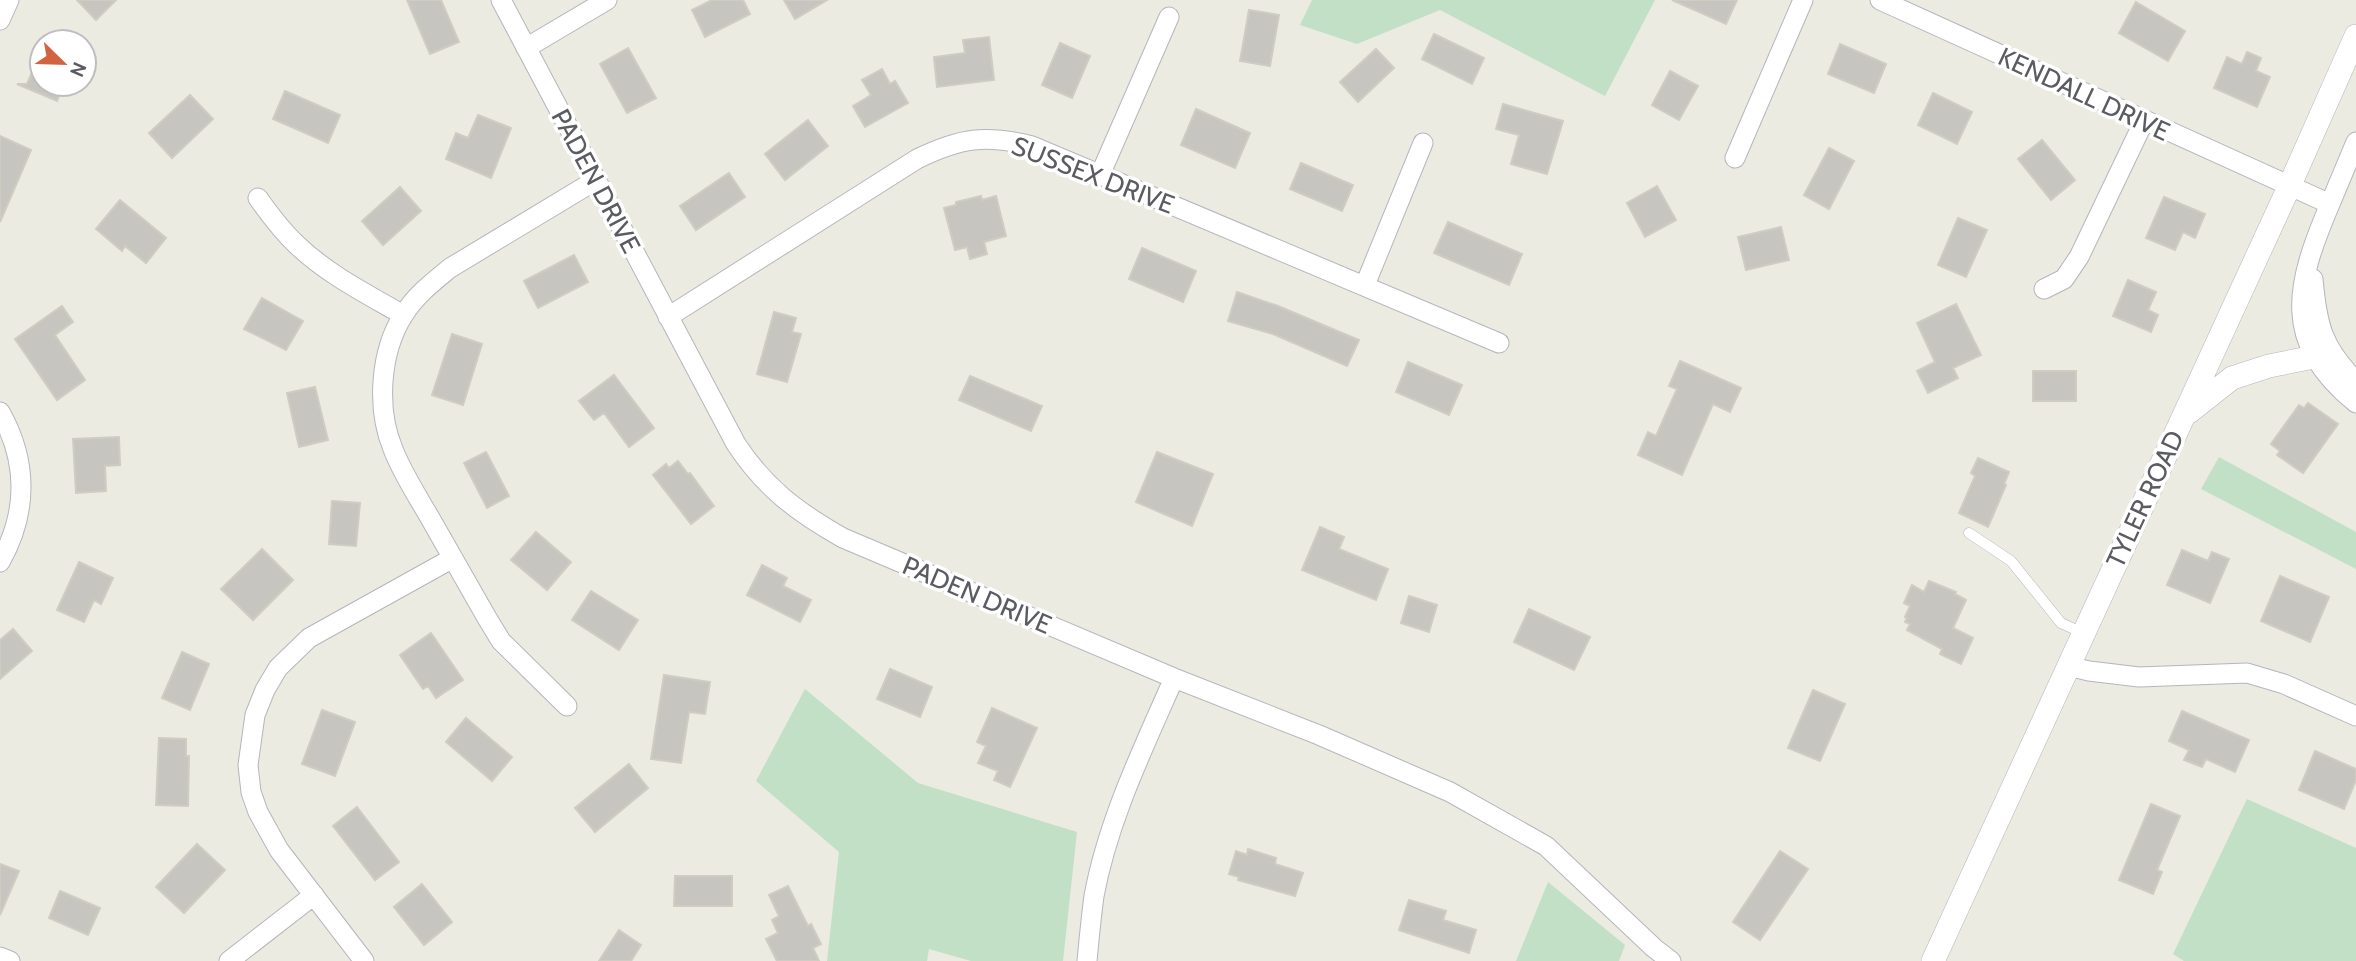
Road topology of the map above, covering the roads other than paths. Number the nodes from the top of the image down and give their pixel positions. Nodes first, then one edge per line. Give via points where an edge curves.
1 (9, 0) edge
2 (501, 0) edge
3 (607, 0) edge
4 (1803, 0) edge
5 (1880, 0) edge
6 (1169, 17) dead end
7 (0, 20) edge
8 (2356, 36) edge
9 (526, 48) junction
10 (2144, 121) junction
11 (2356, 142) edge
12 (1423, 143) dead end
13 (1735, 158) dead end
14 (1100, 175) junction
15 (596, 180) junction
16 (2289, 187) junction
17 (258, 198) dead end
18 (2330, 204) junction
19 (2311, 250) junction
20 (1365, 285) junction
21 (2045, 289) dead end
22 (403, 315) junction
23 (668, 317) junction
24 (1499, 342) dead end
25 (2314, 357) junction
26 (2356, 381) edge
27 (2356, 403) edge
28 (0, 412) edge
29 (2183, 417) junction
30 (1969, 533) dead end
31 (453, 558) junction
32 (0, 562) edge
33 (2083, 633) junction
34 (2068, 666) junction
35 (1174, 678) junction
36 (567, 706) dead end
37 (2356, 716) edge
38 (314, 894) junction
39 (0, 957) edge
40 (10, 961) edge
41 (229, 961) edge
42 (364, 961) edge
43 (1087, 961) edge
44 (1671, 961) edge
45 (1933, 961) edge

1 - 7 street
2 - 9 street, PADEN DRIVE
3 - 9 street
4 - 13 street
5 - 10 street, KENDALL DRIVE
6 - 14 street
8 - 16 street, TYLER ROAD
9 - 15 street, PADEN DRIVE
10 - 16 street, KENDALL DRIVE
10 - 21 street via 2079,257 2064,279
11 - 18 street
12 - 20 street
14 - 20 street, SUSSEX DRIVE
14 - 23 street, SUSSEX DRIVE via 1010,140 967,139 941,147
15 - 22 street via 450,268
15 - 23 street, PADEN DRIVE
16 - 18 street, KENDALL DRIVE
16 - 29 street, TYLER ROAD
17 - 22 street via 299,247
18 - 19 street
19 - 25 street via 2302,283 2302,308
19 - 26 street via 2323,336
20 - 24 street, SUSSEX DRIVE
22 - 31 street via 386,363 387,431 404,474
23 - 35 street, PADEN DRIVE via 748,463 806,518 843,538
25 - 27 street
25 - 29 street via 2232,377
28 - 32 street via 18,449 20,498 18,521
29 - 33 street, TYLER ROAD
30 - 33 lane via 2011,561 2061,623
31 - 36 street via 501,641
31 - 38 street via 309,638 278,668 255,715 248,765 251,792 268,835
33 - 34 street, TYLER ROAD
34 - 37 street via 2139,677 2247,673
34 - 45 street, TYLER ROAD
35 - 43 street via 1107,845 1094,895
35 - 44 street, PADEN DRIVE via 1438,787 1520,830 1546,846
38 - 41 street
38 - 42 street
39 - 40 street

